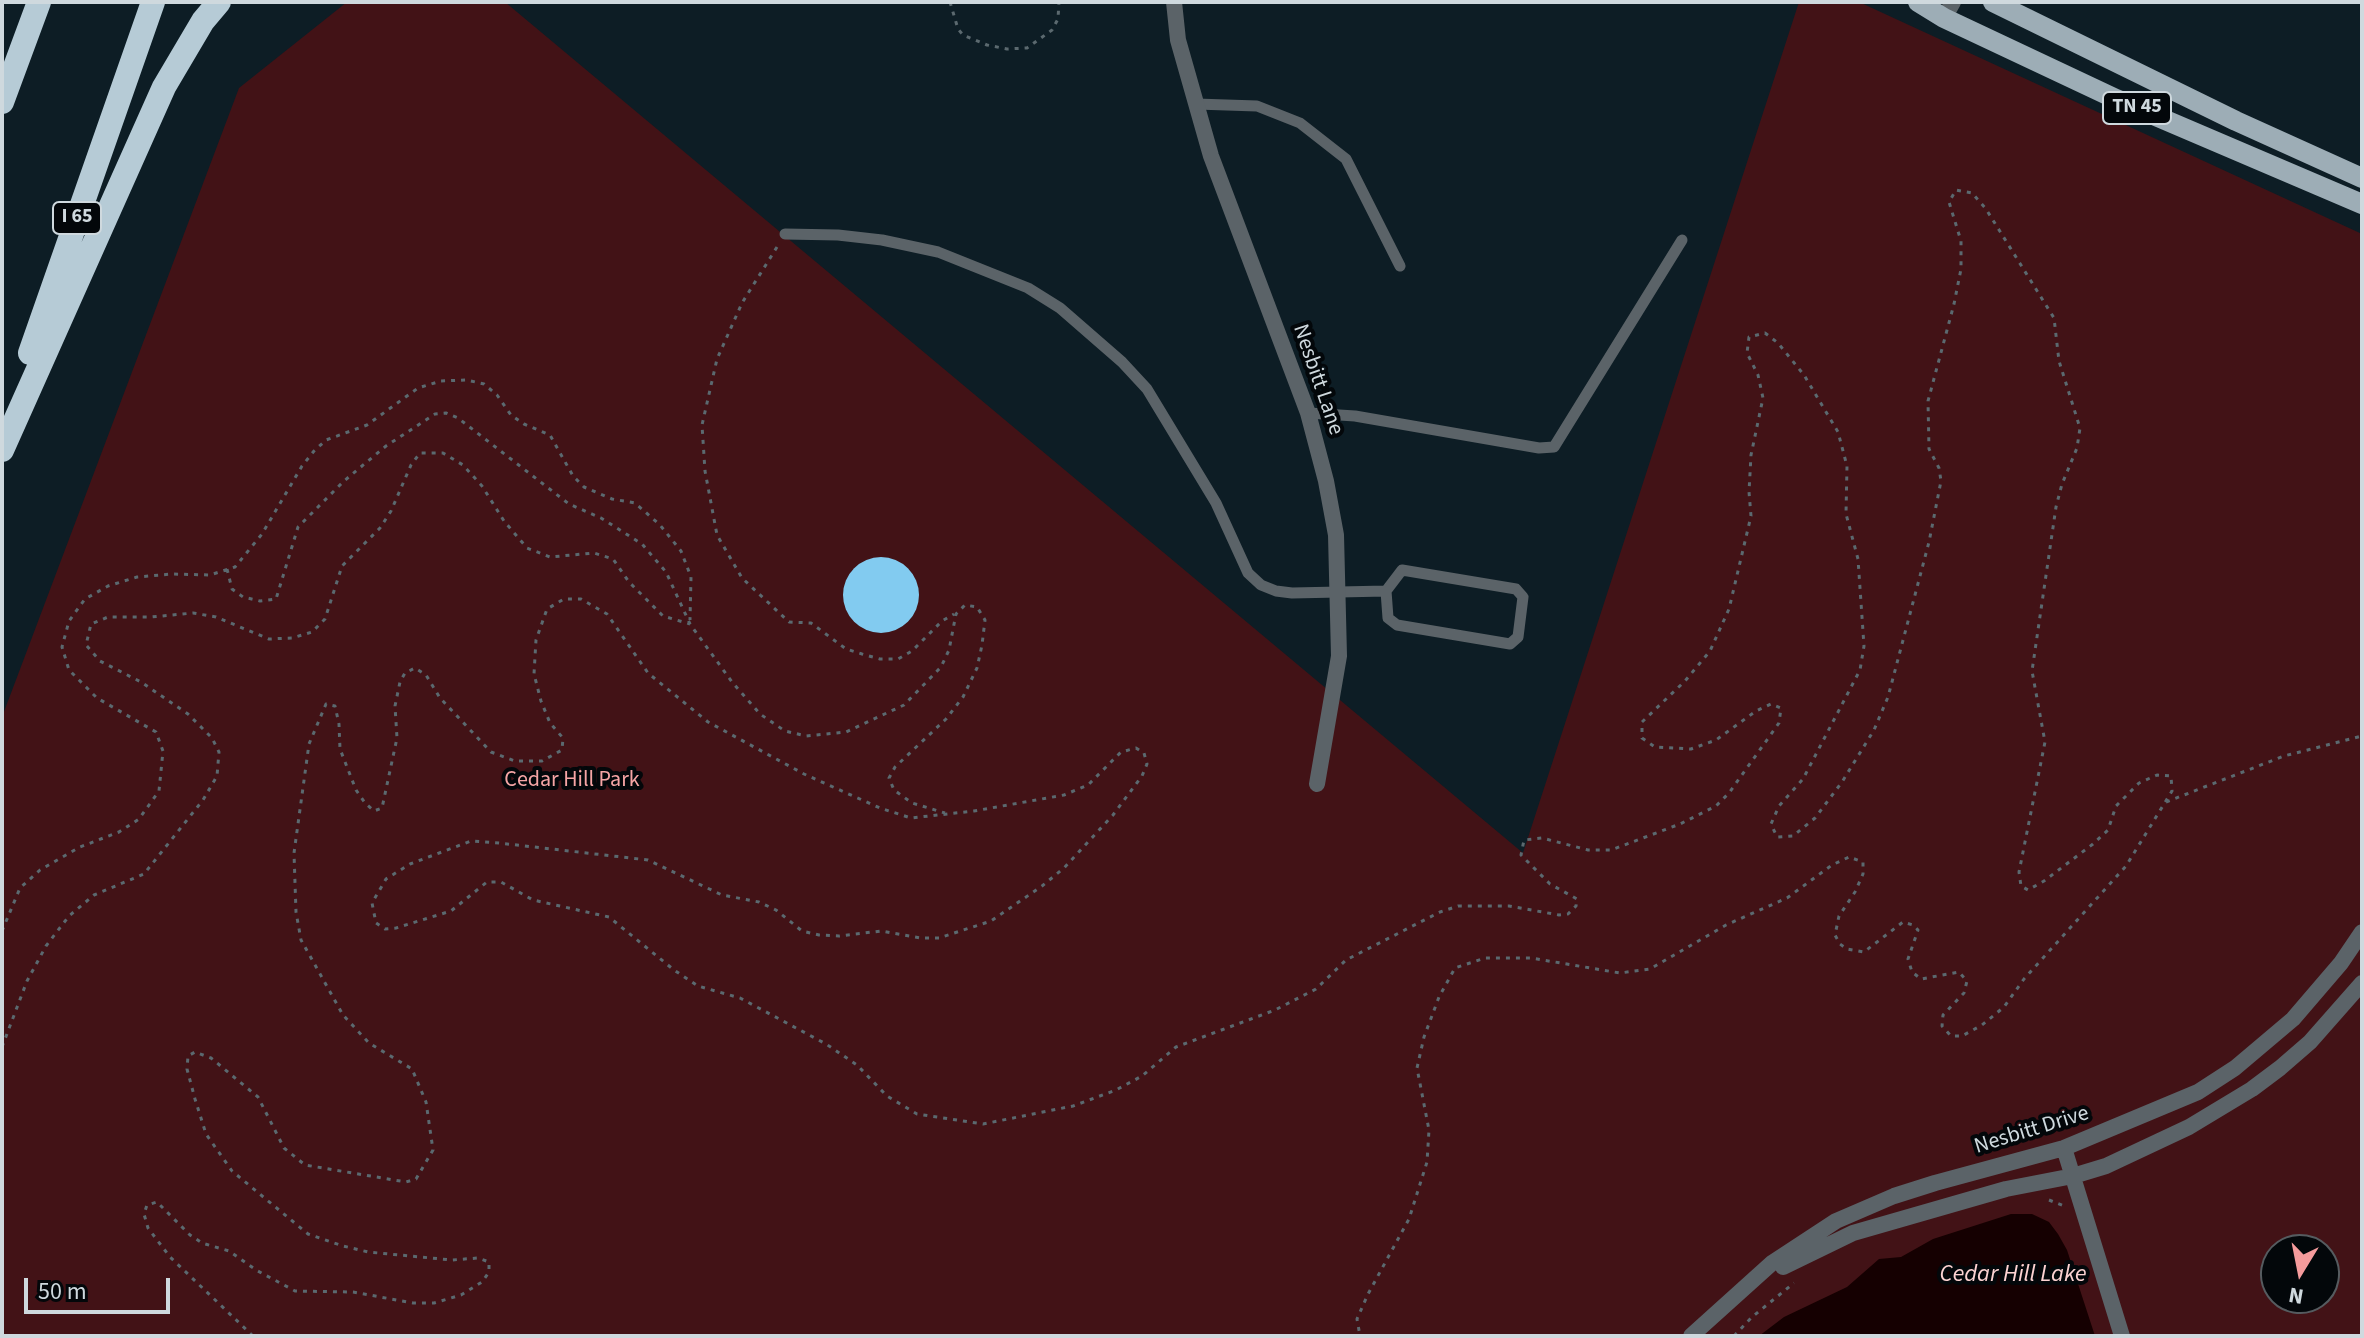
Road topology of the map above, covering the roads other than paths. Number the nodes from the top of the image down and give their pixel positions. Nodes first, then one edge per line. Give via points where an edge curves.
1 (39, 2) edge
2 (153, 2) edge
3 (219, 2) edge
4 (1174, 2) edge
5 (1918, 2) edge
6 (1993, 2) edge
7 (1948, 10) edge
8 (2, 102) edge
9 (1196, 104) junction
10 (2356, 175) edge
11 (2339, 194) junction
12 (2362, 204) edge
13 (785, 234) road end
14 (1682, 240) dead end
15 (1400, 266) dead end
16 (1308, 413) junction
17 (2, 435) edge
18 (2, 450) edge
19 (1339, 591) junction
20 (1386, 591) junction
21 (1317, 784) dead end
22 (2362, 932) edge
23 (2362, 983) edge
24 (2064, 1148) junction
25 (2073, 1176) junction
26 (1724, 1304) junction
27 (1691, 1336) edge
28 (2122, 1336) edge

1 - 8 highway
2 - 17 highway, I 65
3 - 18 highway via 164,87
4 - 9 street, Nesbitt Lane via 1178,40
5 - 7 main road, TN 45
6 - 10 main road, TN 45
7 - 11 main road, TN 45 via 2116,99
9 - 15 lane via 1257,106 1300,123 1346,159
9 - 16 street, Nesbitt Lane
10 - 11 lane
11 - 12 main road, TN 45
13 - 19 lane via 882,240 938,252 1007,278 1060,308 1147,389 1216,503 1248,573 1276,591
14 - 16 lane via 1554,447
16 - 19 street, Nesbitt Lane via 1336,535
19 - 20 lane
19 - 21 street, Nesbitt Lane via 1339,656
20 - 20 lane via 1388,618 1397,625 1510,644 1518,637 1523,597 1516,589 1402,570
22 - 24 street, Nesbitt Drive via 2293,1019 2235,1068 2198,1092
23 - 25 street, Nesbitt Drive via 2310,1042 2252,1089 2189,1127
24 - 25 street
24 - 26 street, Nesbitt Drive via 1894,1196 1836,1221 1772,1263
25 - 26 street, Nesbitt Drive via 2006,1189 1853,1233 1806,1254
25 - 28 street
26 - 27 street, Nesbitt Drive

